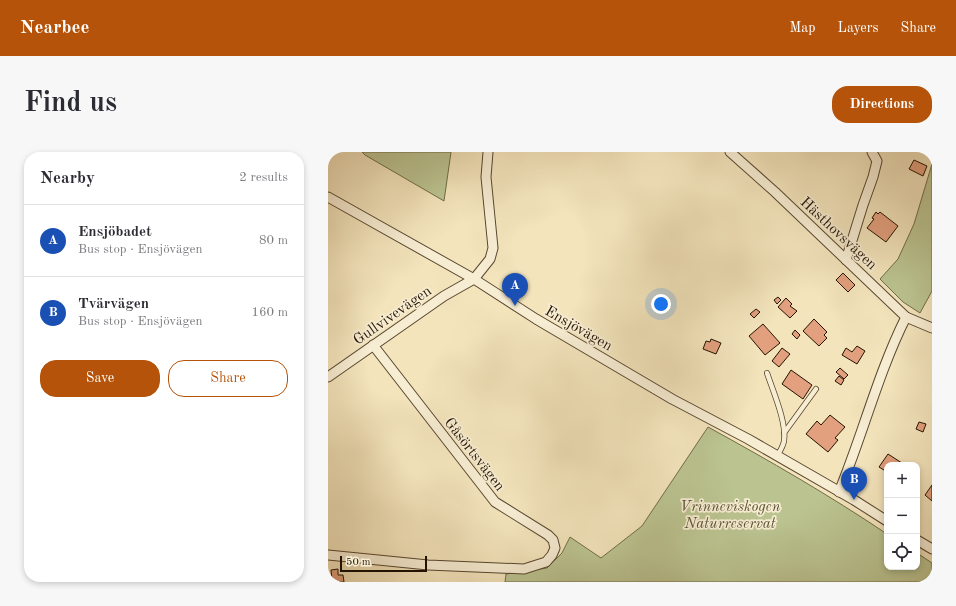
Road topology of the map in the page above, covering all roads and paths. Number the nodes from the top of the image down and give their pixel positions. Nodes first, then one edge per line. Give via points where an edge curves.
1 (488, 152) edge
2 (730, 152) edge
3 (872, 152) edge
4 (328, 197) edge
5 (846, 260) junction
6 (474, 280) junction
7 (906, 317) junction
8 (932, 328) edge
9 (373, 345) junction
10 (767, 373) dead end
11 (328, 377) edge
12 (816, 390) dead end
13 (784, 433) junction
14 (776, 456) junction
15 (839, 492) junction
16 (884, 519) edge
17 (920, 542) edge
18 (932, 549) edge
19 (328, 555) edge

1 - 6 street via 486,177 493,248 490,260
2 - 5 street, Hästhovsvägen
3 - 5 street via 877,161 873,178
4 - 6 street, Ensjövägen
5 - 7 street, Hästhovsvägen
6 - 9 street, Gullvivevägen via 444,296
6 - 14 street, Ensjövägen via 672,399
7 - 8 street, Hästhovsvägen
7 - 15 street via 897,334
9 - 11 street, Gullvivevägen
9 - 19 street, Gåsörtsvägen via 496,502 548,535 553,540 555,548 546,562 524,569 428,565
10 - 13 lane
12 - 13 lane
13 - 14 lane via 781,449
14 - 15 street, Ensjövägen
15 - 16 street, Ensjövägen
17 - 18 street

